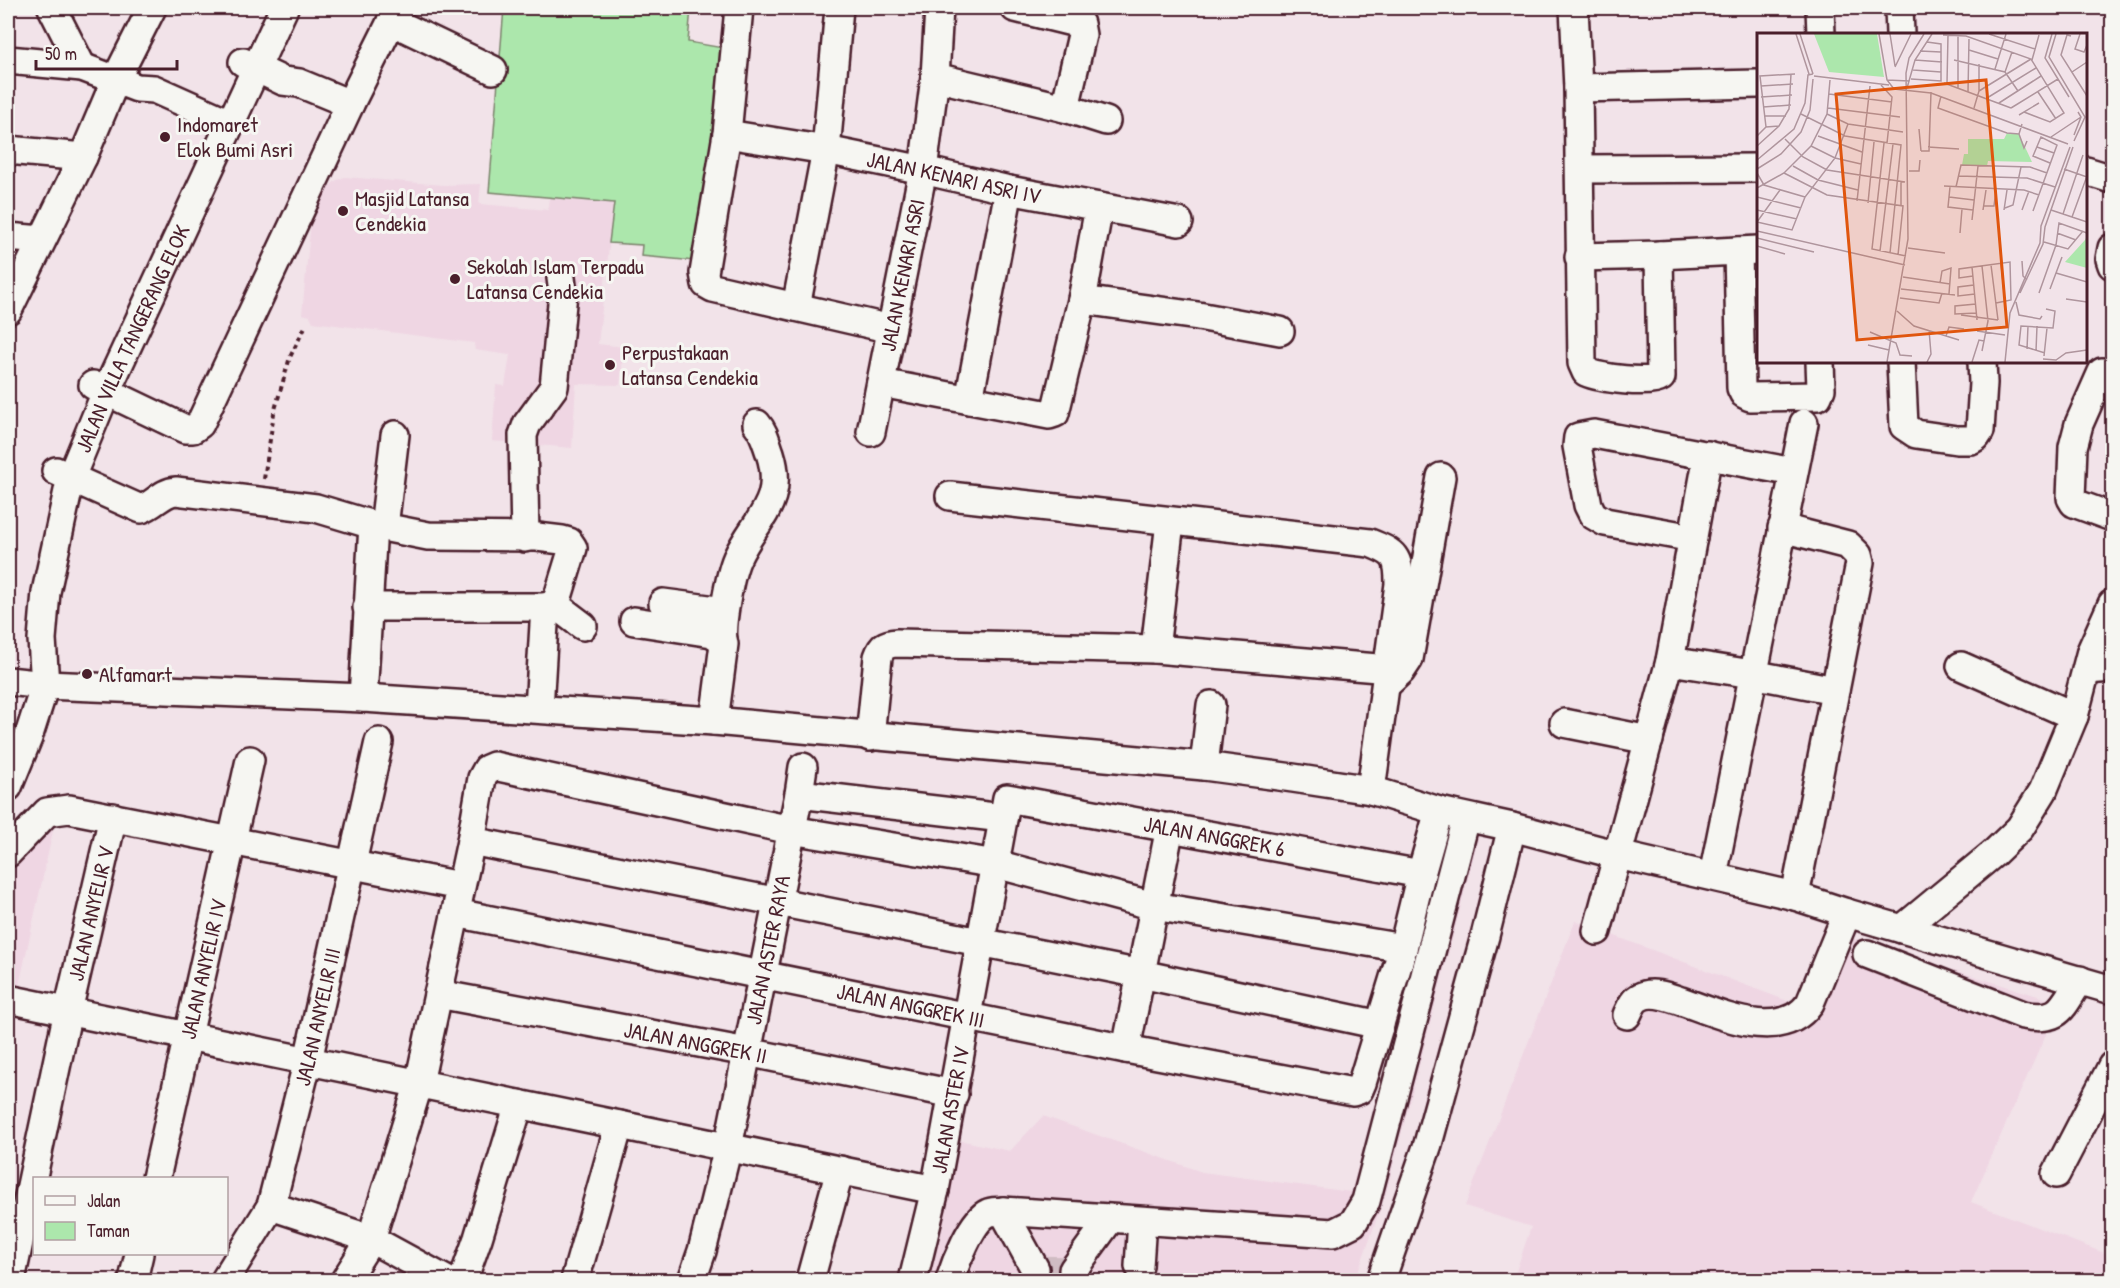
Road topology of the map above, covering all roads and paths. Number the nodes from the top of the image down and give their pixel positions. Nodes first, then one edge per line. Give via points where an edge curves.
1 (52, 8) edge
2 (152, 8) edge
3 (739, 8) edge
4 (839, 8) edge
5 (939, 8) edge
6 (1015, 8) edge
7 (1574, 8) edge
8 (1820, 8) edge
9 (1899, 8) edge
10 (274, 12) edge
11 (395, 14) edge
12 (1821, 33) edge
13 (1900, 33) edge
14 (253, 59) junction
15 (8, 60) edge
16 (82, 67) junction
17 (494, 70) dead end
18 (935, 77) junction
19 (126, 84) junction
20 (1757, 84) edge
21 (1578, 88) junction
22 (350, 104) junction
23 (1065, 108) junction
24 (1106, 121) dead end
25 (220, 128) junction
26 (727, 134) junction
27 (8, 150) edge
28 (826, 150) junction
29 (83, 157) junction
30 (1757, 168) edge
31 (1580, 169) junction
32 (923, 170) junction
33 (2087, 172) edge
34 (2112, 178) edge
35 (1009, 190) junction
36 (1099, 207) junction
37 (1179, 222) dead end
38 (8, 237) edge
39 (41, 240) junction
40 (2112, 248) edge
41 (1748, 250) edge
42 (1659, 255) junction
43 (1580, 256) junction
44 (2112, 265) edge
45 (561, 278) dead end
46 (1082, 300) junction
47 (796, 307) junction
48 (8, 310) edge
49 (305, 327) dead end
50 (891, 329) junction
51 (1281, 331) dead end
52 (1820, 363) edge
53 (1901, 363) edge
54 (2000, 363) edge
55 (2102, 372) dead end
56 (1982, 373) edge
57 (881, 383) junction
58 (100, 388) junction
59 (969, 400) junction
60 (1804, 423) dead end
61 (757, 424) dead end
62 (871, 432) dead end
63 (395, 435) dead end
64 (1708, 455) junction
65 (1793, 472) junction
66 (64, 474) junction
67 (1441, 477) dead end
68 (950, 496) dead end
69 (261, 501) junction
70 (2112, 517) edge
71 (1170, 522) junction
72 (379, 526) junction
73 (1782, 528) junction
74 (525, 538) junction
75 (1693, 538) junction
76 (663, 603) dead end
77 (2112, 604) edge
78 (549, 606) junction
79 (367, 607) junction
80 (724, 611) junction
81 (634, 621) dead end
82 (583, 626) dead end
83 (723, 640) junction
84 (1155, 649) junction
85 (1670, 661) junction
86 (1961, 666) dead end
87 (2100, 669) edge
88 (1752, 674) junction
89 (1388, 676) junction
90 (23, 686) edge
91 (1835, 690) junction
92 (363, 698) junction
93 (1211, 705) dead end
94 (539, 709) junction
95 (2074, 716) junction
96 (714, 721) junction
97 (1564, 723) dead end
98 (870, 737) junction
99 (1649, 740) junction
100 (380, 742) dead end
101 (250, 760) dead end
102 (1204, 766) junction
103 (803, 767) dead end
104 (8, 788) edge
105 (1371, 790) junction
106 (799, 794) junction
107 (1005, 808) junction
108 (1439, 812) junction
109 (113, 817) junction
110 (1466, 818) junction
111 (1170, 826) junction
112 (1512, 827) junction
113 (791, 830) junction
114 (231, 841) junction
115 (471, 841) junction
116 (8, 853) edge
117 (1618, 855) junction
118 (351, 864) junction
119 (996, 864) junction
120 (1421, 874) junction
121 (1713, 876) junction
122 (460, 885) junction
123 (1795, 896) junction
124 (777, 902) junction
125 (1154, 906) junction
126 (456, 913) junction
127 (1847, 913) junction
128 (1902, 929) junction
129 (1597, 931) dead end
130 (982, 942) junction
131 (1403, 948) junction
132 (1867, 954) dead end
133 (1141, 974) junction
134 (763, 976) junction
135 (2080, 980) junction
136 (2112, 990) edge
137 (438, 994) junction
138 (8, 999) edge
139 (69, 1011) junction
140 (968, 1016) junction
141 (1627, 1016) dead end
142 (1380, 1025) junction
143 (188, 1036) junction
144 (1126, 1049) junction
145 (747, 1052) junction
146 (308, 1060) junction
147 (2112, 1066) edge
148 (418, 1083) junction
149 (954, 1094) junction
150 (519, 1104) junction
151 (619, 1125) junction
152 (728, 1147) junction
153 (840, 1170) junction
154 (2056, 1174) dead end
155 (33, 1177) edge
156 (156, 1177) edge
157 (33, 1179) edge
158 (936, 1190) junction
159 (271, 1206) junction
160 (1003, 1211) junction
161 (1110, 1219) junction
162 (1142, 1221) junction
163 (371, 1239) junction
164 (139, 1255) edge
165 (1139, 1266) dead end
166 (1035, 1269) dead end
167 (1073, 1270) dead end
168 (11, 1281) edge
169 (133, 1281) edge
170 (225, 1281) edge
171 (345, 1281) edge
172 (446, 1281) edge
173 (463, 1281) edge
174 (575, 1281) edge
175 (692, 1281) edge
176 (810, 1281) edge
177 (913, 1281) edge
178 (950, 1281) edge
179 (1381, 1281) edge

1 - 16 street
2 - 19 street
3 - 26 street
4 - 28 street
5 - 18 street, JALAN KENARI ASRI
6 - 23 street via 1080,24 1082,34
7 - 21 street
8 - 12 street
9 - 13 street
10 - 14 street, JALAN VILLA TANGERANG ELOK
11 - 17 street
11 - 22 street
14 - 22 street via 283,81 299,83
14 - 25 street, JALAN VILLA TANGERANG ELOK
15 - 16 street
16 - 19 street
18 - 23 street
18 - 32 street, JALAN KENARI ASRI
19 - 25 street via 147,105
19 - 29 street
20 - 21 street
21 - 31 street
22 - 58 street via 200,424 185,429
23 - 24 street
25 - 58 street, JALAN VILLA TANGERANG ELOK
26 - 28 street, JALAN KENARI ASRI IV
26 - 47 street via 704,273 706,284
27 - 29 street
28 - 32 street, JALAN KENARI ASRI IV
28 - 47 street
29 - 39 street
30 - 31 street
31 - 43 street
32 - 35 street, JALAN KENARI ASRI IV
32 - 50 street, JALAN KENARI ASRI
33 - 34 street
35 - 36 street, JALAN KENARI ASRI IV
35 - 59 street
36 - 37 street, JALAN KENARI ASRI IV
36 - 46 street
38 - 39 street
39 - 48 street
40 - 44 street
41 - 42 street
41 - 52 street via 1741,388 1744,394 1820,395
42 - 43 street
42 - 43 street via 1662,374 1646,381 1596,376 1584,370
45 - 74 street via 554,387 523,435
46 - 51 street
46 - 59 street via 1055,413
47 - 50 street
49 - 69 path via 290,357 274,413
50 - 57 street, JALAN KENARI ASRI
53 - 56 street via 1903,422 1907,429 1958,440 1976,437 1982,425
54 - 56 street
55 - 70 street via 2073,447 2071,498 2074,503
57 - 59 street
57 - 62 street, JALAN KENARI ASRI
58 - 66 street, JALAN VILLA TANGERANG ELOK
60 - 65 street
61 - 80 street via 773,462 774,487 768,509 737,559
63 - 72 street
64 - 65 street
64 - 75 street
64 - 75 street via 1594,434 1580,435 1577,440 1587,505 1593,515 1605,522
65 - 73 street
66 - 69 street via 141,509 172,491
66 - 90 street, JALAN VILLA TANGERANG ELOK via 39,591 42,639
67 - 89 street via 1409,659 1401,671
68 - 71 street
69 - 72 street via 316,508
71 - 84 street
71 - 89 street via 1370,543 1394,555 1399,584
72 - 74 street via 445,537
72 - 79 street
73 - 88 street
73 - 91 street via 1848,545 1860,559
74 - 78 street via 572,544 558,597
75 - 85 street
76 - 80 street
77 - 87 street via 2091,651
78 - 79 street
78 - 82 street
78 - 94 street
79 - 92 street
80 - 83 street
81 - 83 street via 712,633
83 - 96 street
84 - 89 street
84 - 98 street via 885,644 875,669
85 - 88 street
85 - 99 street
86 - 95 street
87 - 95 street
88 - 91 street
88 - 121 street
89 - 105 street
90 - 92 street
90 - 104 street
91 - 123 street
92 - 94 street
93 - 102 street
94 - 96 street
95 - 128 street via 2043,791 2020,828
96 - 98 street
97 - 99 street
98 - 102 street
99 - 117 street
100 - 118 street, JALAN ANYELIR III
101 - 114 street, JALAN ANYELIR IV
102 - 105 street
103 - 106 street, JALAN ASTER RAYA
105 - 108 street
106 - 107 street, JALAN ANGGREK 6
106 - 113 street, JALAN ASTER RAYA
107 - 111 street, JALAN ANGGREK 6
107 - 119 street, JALAN ASTER IV
108 - 110 street
108 - 120 street
109 - 114 street
109 - 116 street via 69,809 47,812
109 - 139 street, JALAN ANYELIR V
110 - 112 street
110 - 162 street via 1366,1201 1353,1223 1333,1233
111 - 120 street, JALAN ANGGREK 6
111 - 125 street
112 - 117 street
112 - 179 street via 1428,1144
113 - 115 street via 494,765 482,778
113 - 119 street
113 - 124 street, JALAN ASTER RAYA
114 - 118 street
114 - 143 street, JALAN ANYELIR IV
115 - 122 street
115 - 124 street
117 - 121 street
117 - 129 street
118 - 122 street
118 - 146 street, JALAN ANYELIR III
119 - 125 street
119 - 130 street, JALAN ASTER IV
120 - 131 street
121 - 123 street
122 - 126 street
123 - 127 street
124 - 130 street
124 - 134 street, JALAN ASTER RAYA
125 - 131 street
125 - 133 street
126 - 134 street, JALAN ANGGREK III
126 - 137 street
127 - 128 street
127 - 141 street via 1810,1003 1787,1022 1764,1025 1654,994 1642,995
128 - 135 street
130 - 133 street
130 - 140 street, JALAN ASTER IV
131 - 142 street
132 - 135 street via 2035,1017 2059,1012
133 - 142 street
133 - 144 street
134 - 140 street, JALAN ANGGREK III
134 - 145 street, JALAN ASTER RAYA
135 - 136 street
137 - 145 street, JALAN ANGGREK II
137 - 148 street
138 - 139 street
139 - 143 street
139 - 155 street, JALAN ANYELIR V
140 - 144 street, JALAN ANGGREK III
140 - 149 street, JALAN ASTER IV
142 - 144 street, JALAN ANGGREK III via 1362,1083 1353,1092
143 - 146 street
143 - 156 street, JALAN ANYELIR IV
145 - 149 street, JALAN ANGGREK II
145 - 152 street, JALAN ASTER RAYA
146 - 148 street
146 - 159 street, JALAN ANYELIR III
147 - 154 street
148 - 150 street
148 - 163 street
149 - 158 street, JALAN ASTER IV
150 - 151 street
150 - 173 street
151 - 152 street
151 - 174 street
152 - 153 street
152 - 175 street, JALAN ASTER RAYA
153 - 158 street
153 - 176 street
157 - 168 street, JALAN ANYELIR V
158 - 177 street, JALAN ASTER IV
159 - 163 street
159 - 170 street, JALAN ANYELIR III
160 - 161 street
160 - 166 street
160 - 178 street via 989,1212 981,1218
161 - 162 street
161 - 167 street
162 - 165 street
163 - 171 street
163 - 172 street
164 - 169 street

